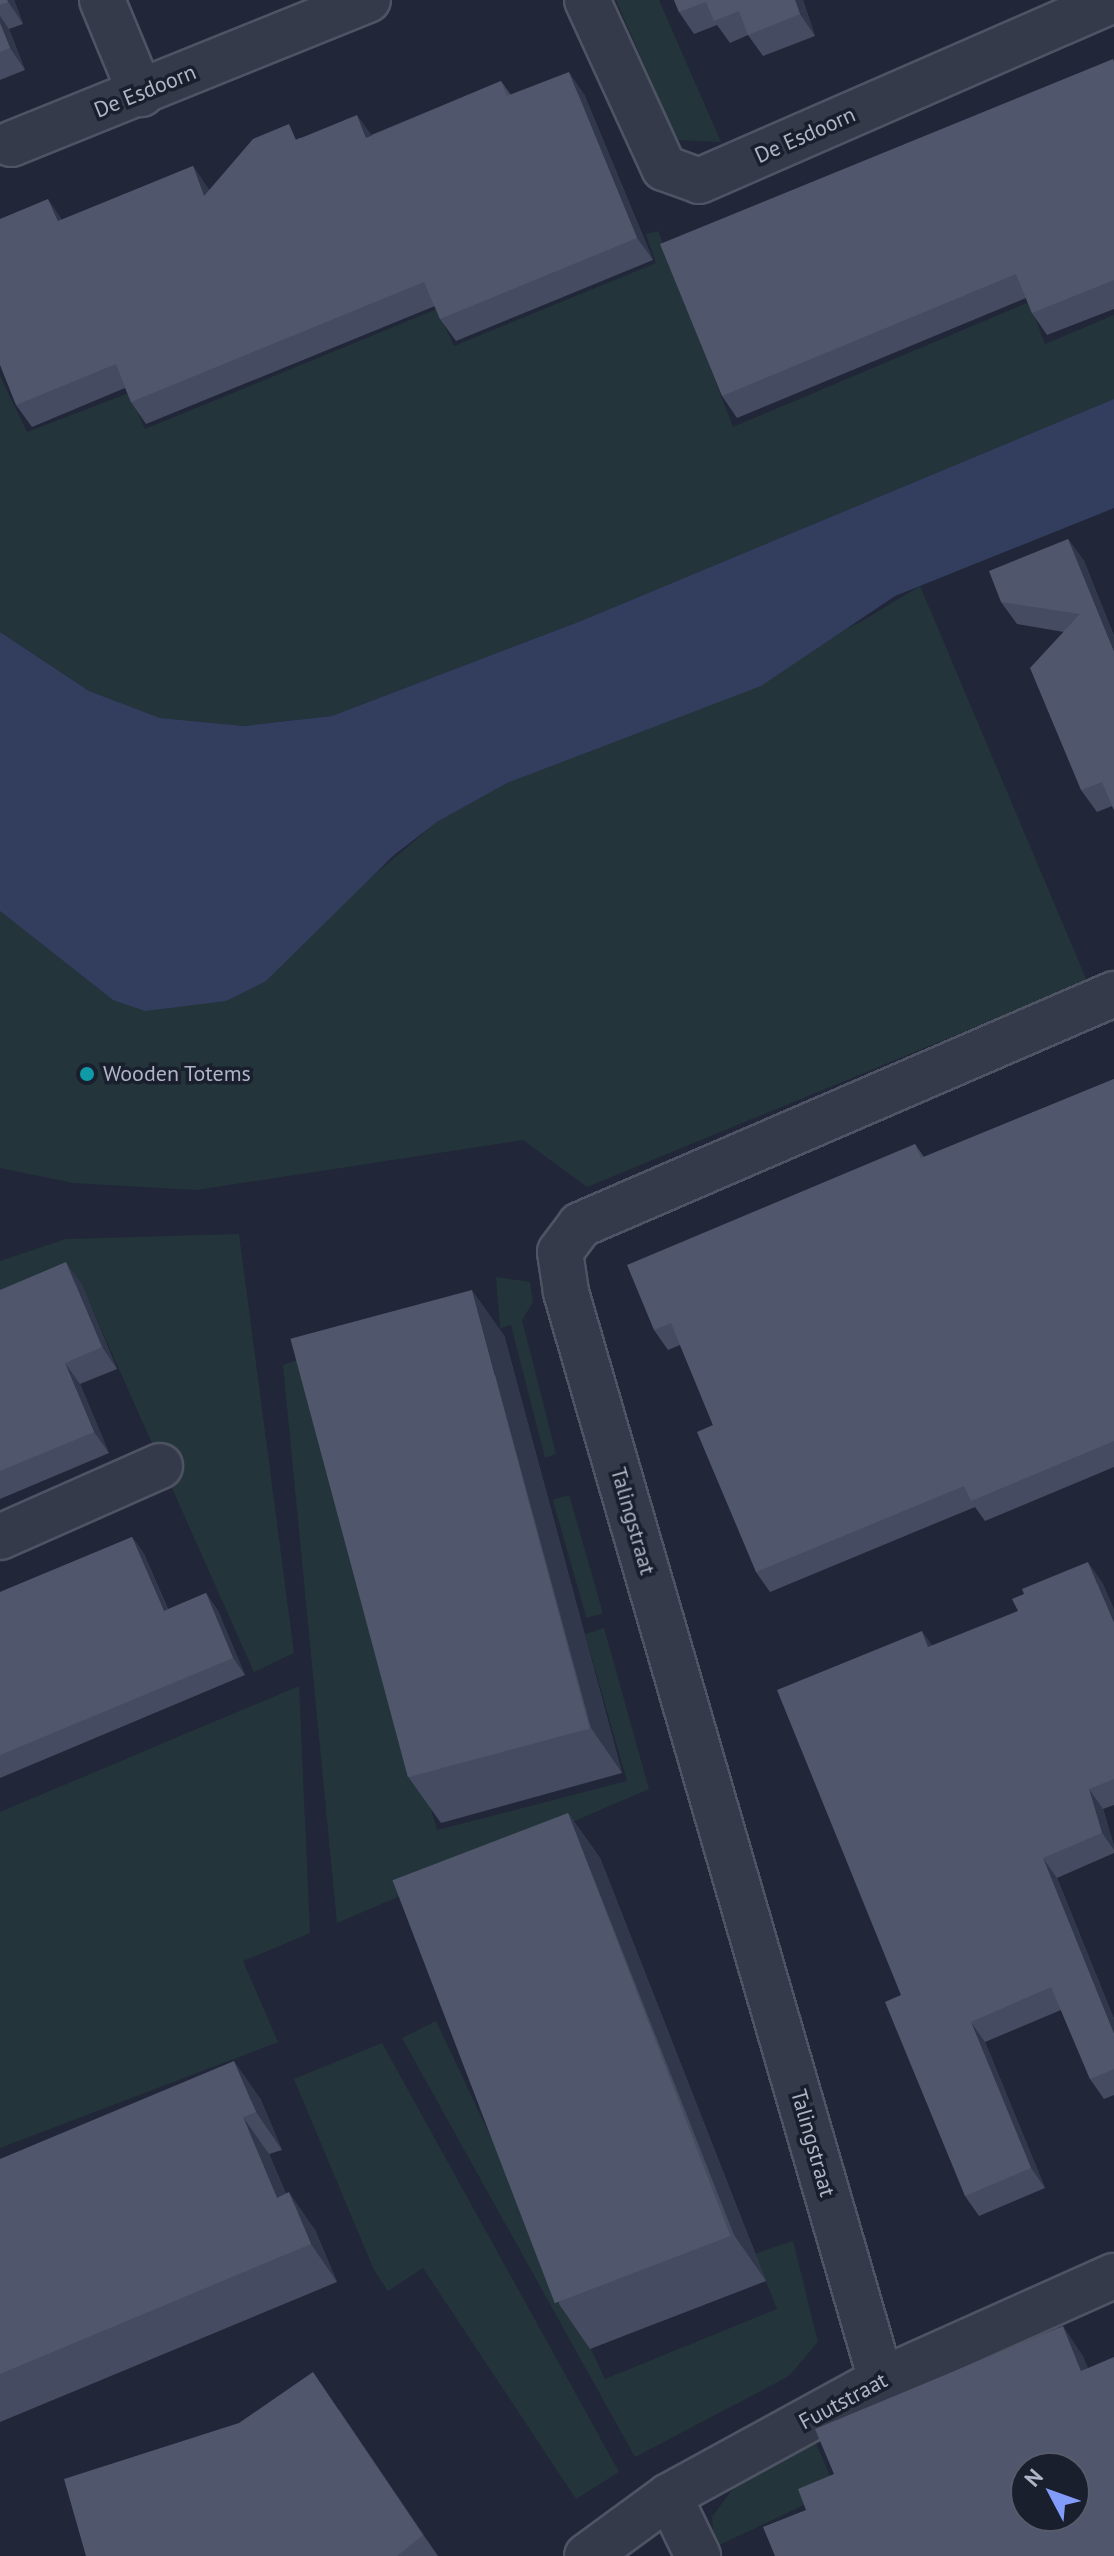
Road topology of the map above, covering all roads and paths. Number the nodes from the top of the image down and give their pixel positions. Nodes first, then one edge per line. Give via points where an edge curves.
1 (102, 0) edge
2 (368, 0) edge
3 (587, 0) edge
4 (1113, 0) edge
5 (141, 94) junction
6 (11, 144) dead end
7 (1114, 994) edge
8 (160, 1466) dead end
9 (0, 1537) edge
10 (1114, 2276) edge
11 (881, 2380) junction
12 (669, 2496) junction
13 (587, 2556) edge
14 (698, 2556) edge

1 - 5 street
2 - 5 street, De Esdoorn
3 - 4 street, De Esdoorn via 664,168 699,181
5 - 6 street, De Esdoorn
7 - 11 street, Talingstraat via 580,1225 560,1252 566,1292
8 - 9 street
10 - 11 street, Fuutstraat
11 - 12 street, Fuutstraat
12 - 13 street, Fuutstraat
12 - 14 street

